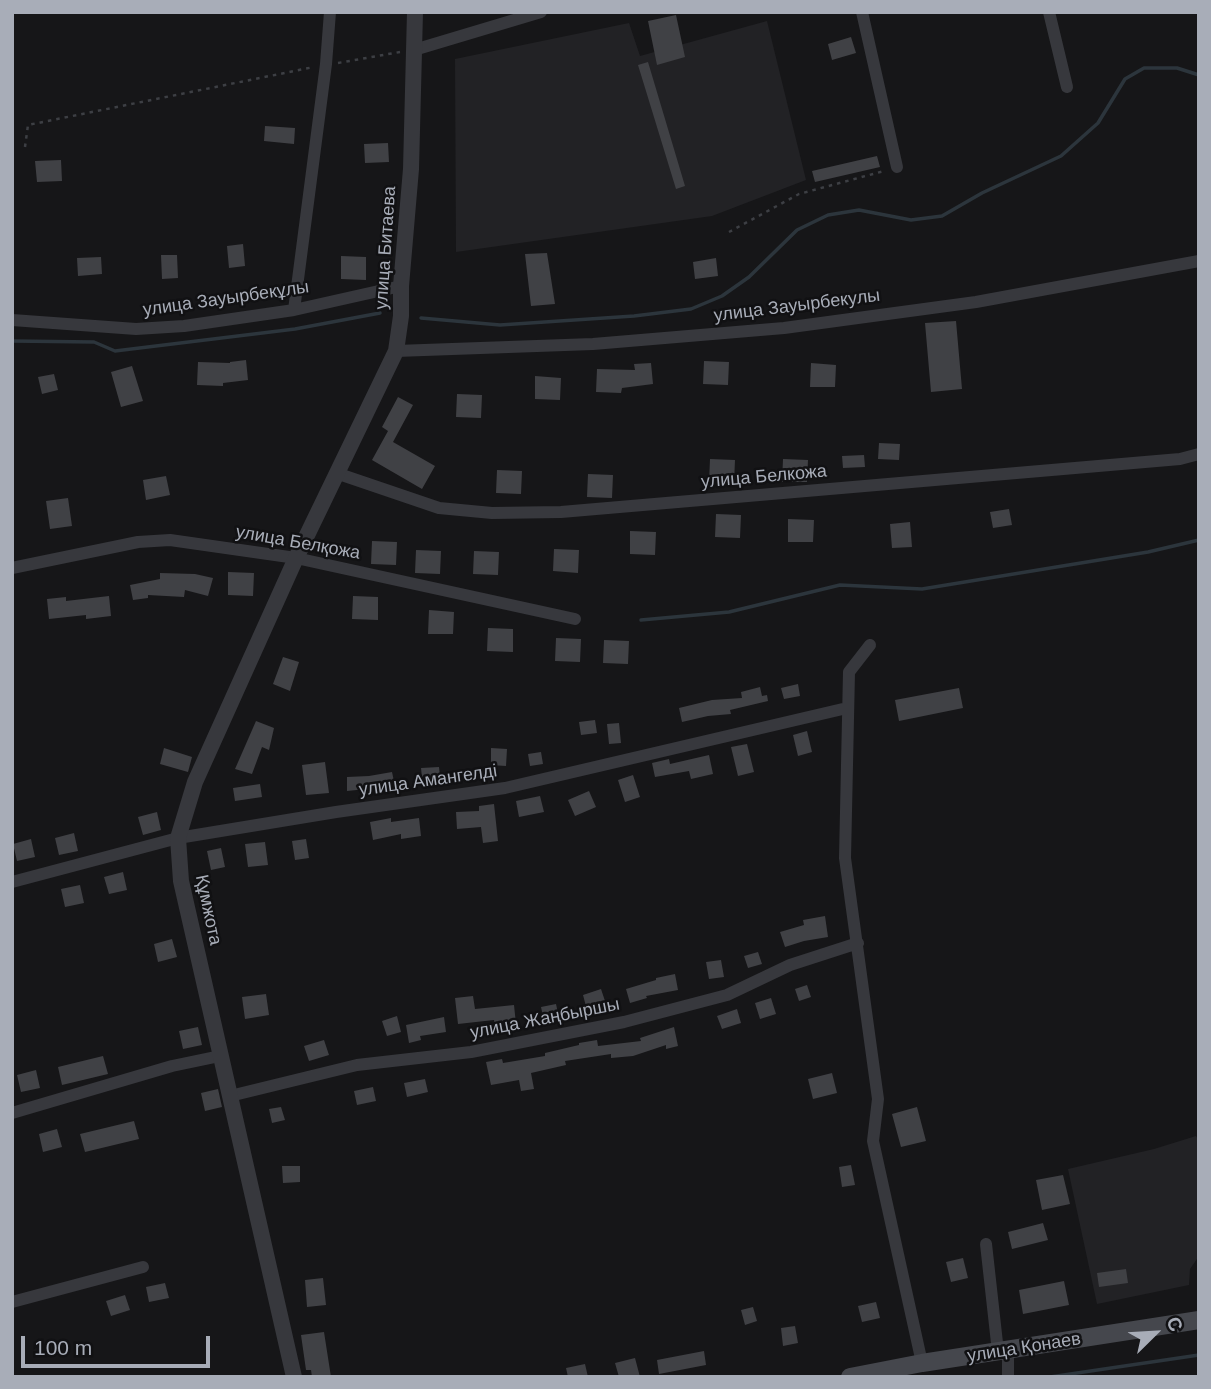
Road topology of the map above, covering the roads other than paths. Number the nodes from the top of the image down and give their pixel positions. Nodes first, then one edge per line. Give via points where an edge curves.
1 (330, 12) edge
2 (415, 12) edge
3 (541, 12) edge
4 (862, 12) edge
5 (1049, 12) edge
6 (414, 50) junction
7 (1067, 87) dead end
8 (898, 167) road end
9 (1199, 261) edge
10 (401, 286) junction
11 (293, 310) junction
12 (12, 320) edge
13 (396, 351) junction
14 (1199, 454) edge
15 (336, 473) junction
16 (296, 558) junction
17 (12, 568) edge
18 (575, 620) dead end
19 (870, 645) dead end
20 (847, 708) junction
21 (178, 838) junction
22 (12, 882) edge
23 (858, 943) junction
24 (220, 1056) junction
25 (230, 1097) junction
26 (12, 1113) edge
27 (986, 1244) dead end
28 (143, 1267) dead end
29 (12, 1302) edge
30 (1199, 1320) edge
31 (1003, 1352) junction
32 (922, 1363) junction
33 (294, 1377) edge
34 (850, 1377) edge
35 (1008, 1377) edge

1 - 11 street
2 - 6 street, улица Битаева
3 - 6 street
4 - 8 street
5 - 7 street
6 - 10 street, улица Битаева via 411,169
9 - 13 street, улица Зауырбекулы via 976,302 783,328 593,344
10 - 11 street, улица Зауырбекұлы
10 - 13 street, улица Битаева
11 - 12 street, улица Зауырбекұлы via 136,329
13 - 15 street, улица Битаева
14 - 15 street, улица Белкожа via 561,512 439,508
15 - 16 street, Құмжота
16 - 17 street, улица Белқожа via 170,540 138,542
16 - 18 street, улица Белқожа
16 - 21 street, Құмжота via 195,782
19 - 20 street via 849,672
20 - 21 street, улица Амангелді via 505,788
20 - 23 street via 845,859
21 - 22 street, улица Амангелді
21 - 24 street, Құмжота via 181,881
23 - 25 street, улица Жаңбыршы via 790,965 727,995 624,1022 471,1052 357,1065
23 - 32 street via 878,1099 873,1141
24 - 25 street, Құмжота
24 - 26 street
25 - 33 street, Құмжота
27 - 31 street
28 - 29 street
30 - 31 main road, улица Қонаев
31 - 32 main road, улица Қонаев
31 - 35 street
32 - 34 main road, улица Қонаев

